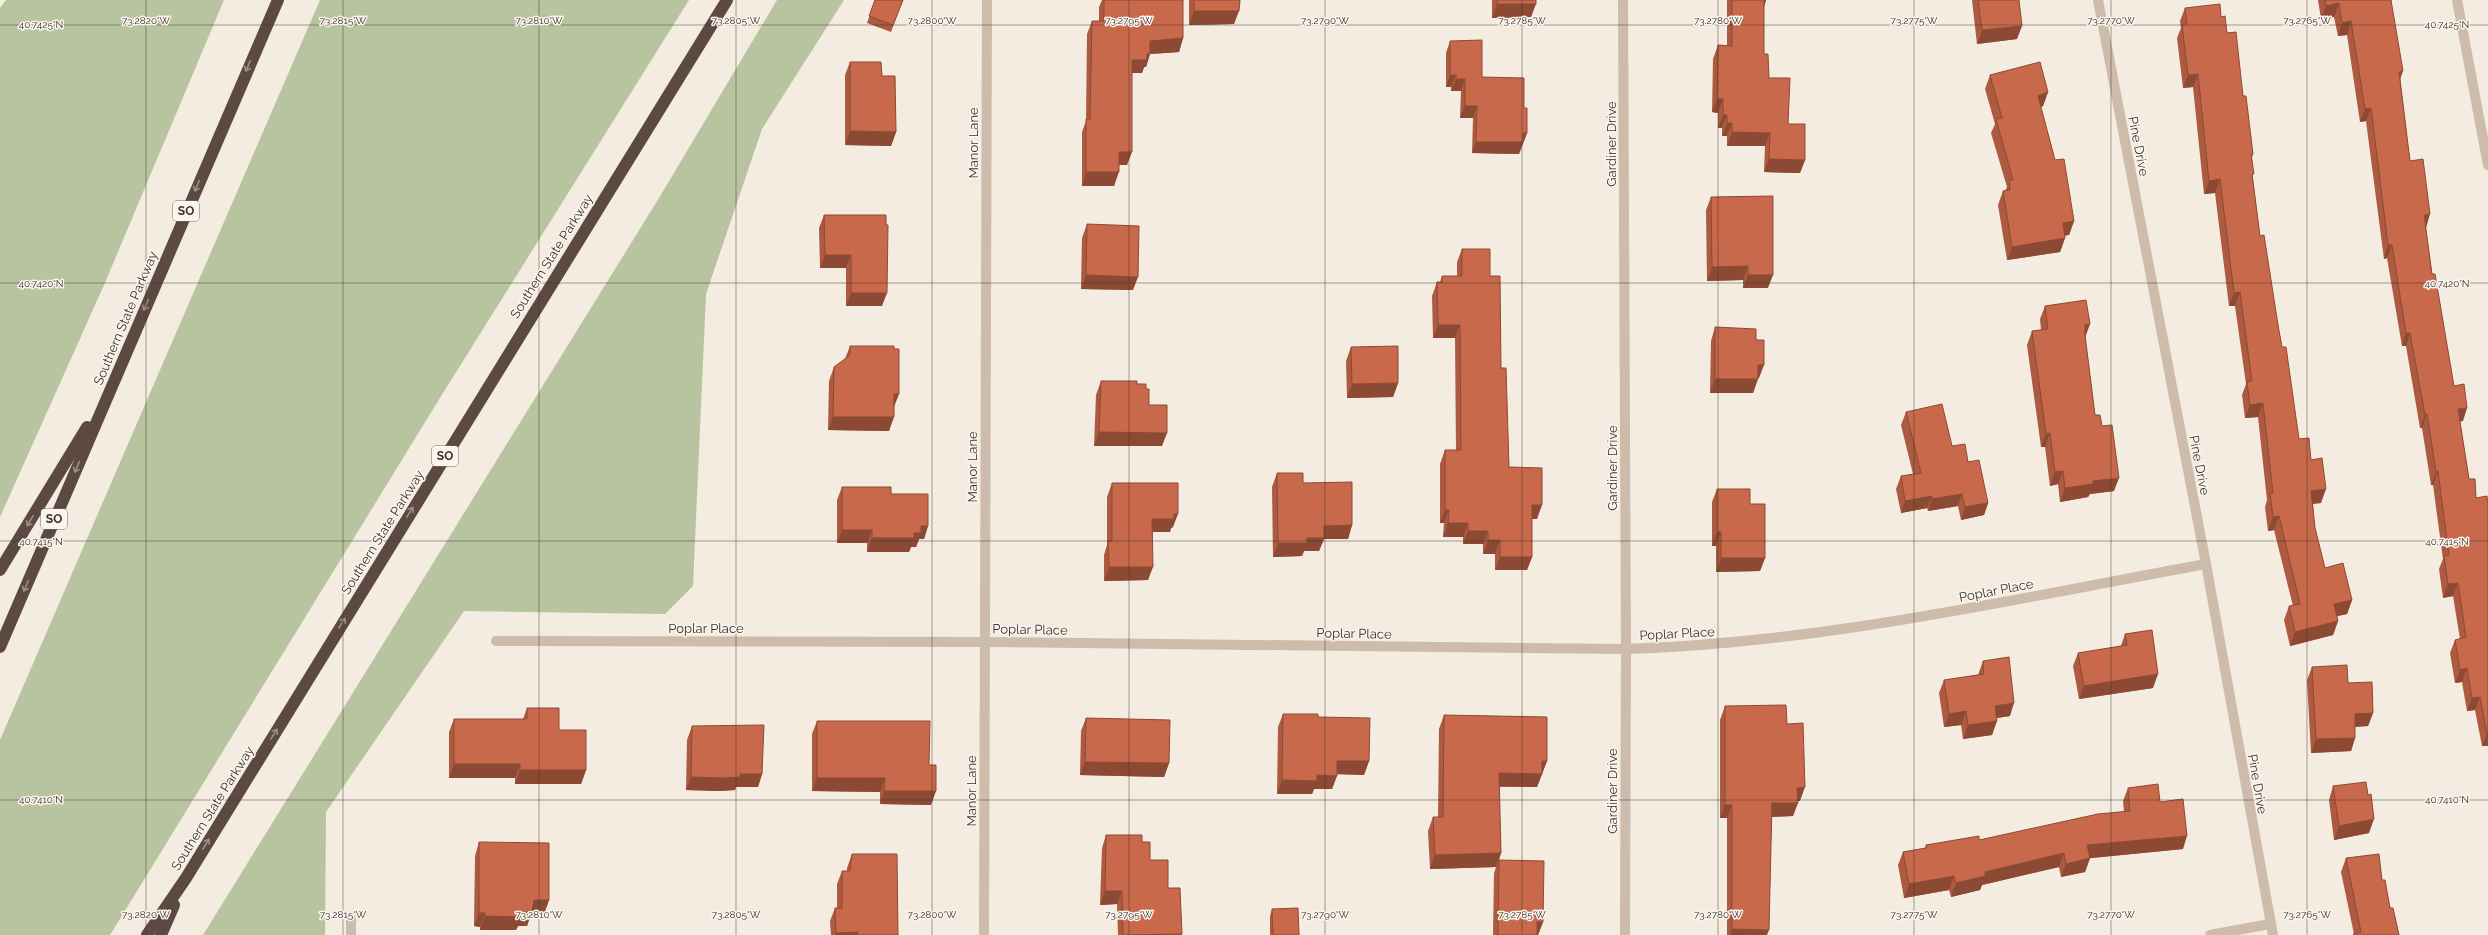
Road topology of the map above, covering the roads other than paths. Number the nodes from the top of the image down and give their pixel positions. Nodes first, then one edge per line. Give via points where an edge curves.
1 (274, 0) edge
2 (278, 0) edge
3 (725, 0) edge
4 (987, 0) edge
5 (1623, 0) edge
6 (2098, 0) edge
7 (2457, 0) edge
8 (264, 30) junction
9 (2488, 165) edge
10 (109, 392) junction
11 (2206, 564) junction
12 (0, 570) edge
13 (496, 641) dead end
14 (984, 642) junction
15 (0, 647) edge
16 (1626, 649) junction
17 (186, 878) junction
18 (351, 919) dead end
19 (2270, 924) junction
20 (147, 935) edge
21 (161, 935) edge
22 (351, 935) edge
23 (984, 935) edge
24 (1625, 935) edge
25 (2210, 935) edge
26 (2272, 935) edge

1 - 8 highway
2 - 8 highway, Southern State Parkway / SO
17 -> 3 highway, Southern State Parkway / SO
4 - 14 street, Manor Lane
5 - 16 street, Gardiner Drive
6 - 11 street, Pine Drive
7 - 9 street
8 -> 10 highway, Southern State Parkway / SO
10 -> 12 highway
10 -> 15 highway, Southern State Parkway / SO
11 - 16 street, Poplar Place via 1894,622 1695,647
11 - 19 street, Pine Drive
13 - 14 street, Poplar Place
14 - 16 street, Poplar Place
14 - 23 street, Manor Lane
16 - 24 street, Gardiner Drive
17 - 20 highway, Southern State Parkway / SO
17 - 21 highway
18 - 22 street
19 - 25 street
19 - 26 street, Pine Drive

